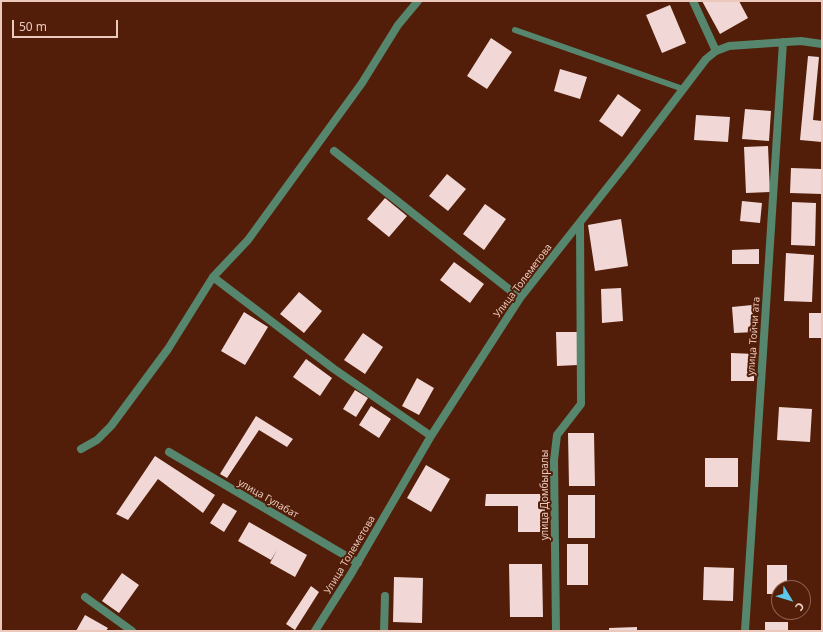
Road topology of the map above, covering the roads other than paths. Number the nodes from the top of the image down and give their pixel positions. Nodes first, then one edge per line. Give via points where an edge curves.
1 (418, 1) edge
2 (693, 1) edge
3 (515, 30) dead end
4 (783, 42) junction
5 (822, 44) edge
6 (716, 51) junction
7 (683, 89) junction
8 (334, 151) dead end
9 (580, 223) junction
10 (213, 277) junction
11 (520, 298) junction
12 (431, 436) junction
13 (81, 449) dead end
14 (169, 452) dead end
15 (358, 563) junction
16 (385, 596) dead end
17 (85, 597) dead end
18 (132, 631) edge
19 (315, 631) edge
20 (384, 631) edge
21 (556, 631) edge
22 (745, 631) edge

1 - 10 street via 398,25 362,83 248,240
2 - 6 street
3 - 7 lane
4 - 5 street, Улица Толеметова
4 - 6 street, Улица Толеметова via 729,46
4 - 22 street, улица Тойчи ата
6 - 7 street, Улица Толеметова via 706,59
7 - 9 street, Улица Толеметова
8 - 11 street
9 - 11 street, Улица Толеметова
9 - 21 street, улица Домбыралы via 581,404 557,435 554,460
10 - 12 street via 334,369
10 - 13 street via 168,348 111,426 97,440
11 - 12 street, Улица Толеметова
12 - 15 street, Улица Толеметова
14 - 15 street, улица Гулабат
15 - 19 street, Улица Толеметова
16 - 20 street
17 - 18 street

